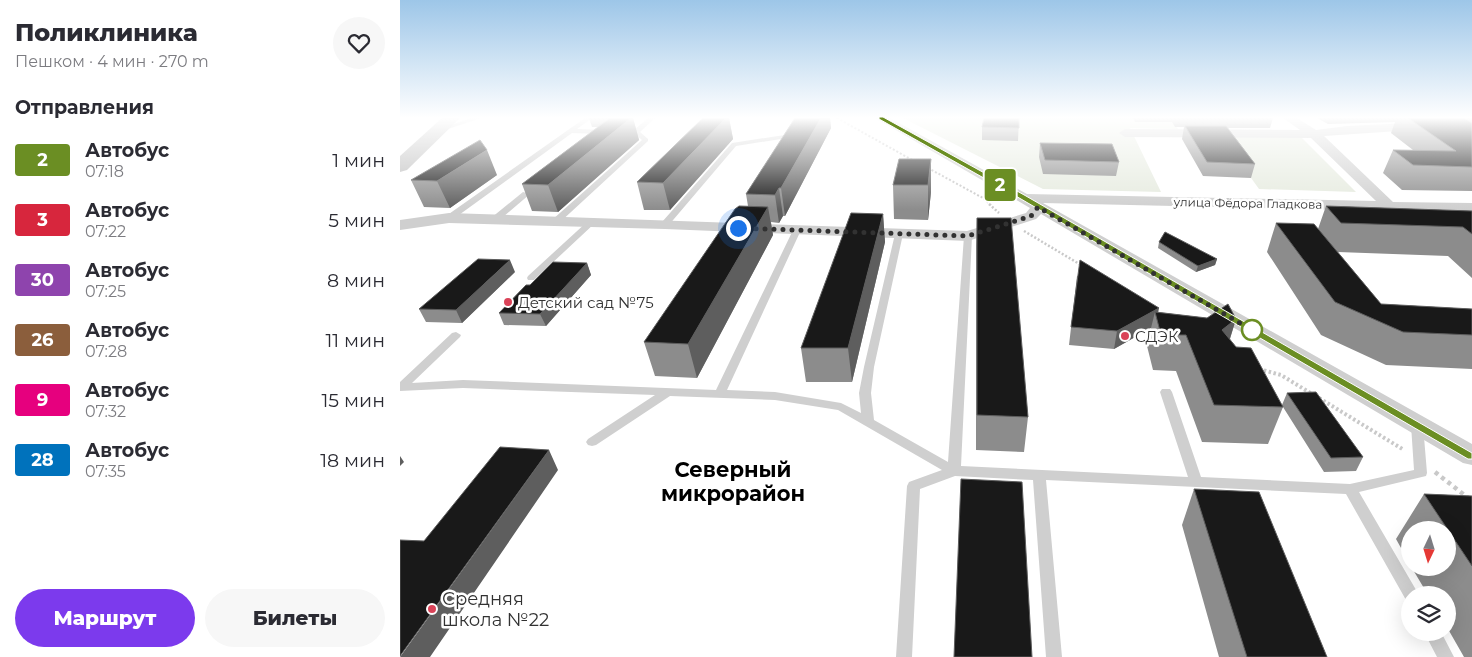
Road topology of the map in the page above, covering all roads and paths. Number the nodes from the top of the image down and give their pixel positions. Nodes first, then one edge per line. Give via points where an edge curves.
1 (419, 149) edge
2 (547, 149) edge
3 (636, 149) edge
4 (730, 149) edge
5 (893, 149) edge
6 (936, 149) edge
7 (1329, 149) edge
8 (400, 166) edge
9 (526, 194) edge
10 (1031, 202) junction
11 (1389, 206) junction
12 (1468, 211) edge
13 (449, 218) junction
14 (494, 220) junction
15 (556, 222) junction
16 (591, 223) junction
17 (1010, 223) junction
18 (666, 224) junction
19 (400, 225) edge
20 (797, 230) junction
21 (899, 234) junction
22 (968, 236) junction
23 (1087, 268) edge
24 (531, 278) dead end
25 (456, 335) dead end
26 (1253, 368) edge
27 (401, 387) edge
28 (668, 392) junction
29 (1166, 392) dead end
30 (720, 394) junction
31 (868, 422) junction
32 (1417, 425) junction
33 (592, 442) dead end
34 (1472, 456) edge
35 (1420, 460) junction
36 (954, 471) junction
37 (1039, 475) junction
38 (1196, 482) junction
39 (1253, 484) junction
40 (1350, 489) junction
41 (1472, 501) edge
42 (1260, 502) edge
43 (1406, 586) edge
44 (1437, 641) edge
45 (904, 657) edge
46 (1054, 657) edge
47 (1446, 657) edge

1 - 8 main road
2 - 13 lane
3 - 15 lane
4 - 18 lane
5 - 17 path via 983,198
6 - 10 street
7 - 11 street
9 - 14 lane
10 - 11 street, улица Фёдора Гладкова
10 - 17 street via 1031,216
10 - 32 street
11 - 12 street, улица Фёдора Гладкова
13 - 14 street
13 - 19 street
14 - 15 street
15 - 16 street
16 - 18 street
16 - 24 lane
17 - 22 street
17 - 23 path
18 - 20 street via 741,223
20 - 21 street
20 - 30 lane
21 - 22 street
21 - 31 lane via 869,367 865,393
22 - 36 lane
25 - 27 lane
26 - 35 path via 1281,375
27 - 28 lane via 463,384
28 - 30 lane
28 - 33 lane
29 - 38 lane
30 - 31 lane via 775,396 840,407
31 - 36 lane
32 - 34 street
32 - 35 lane
35 - 40 lane via 1421,473
35 - 41 path
36 - 37 lane
36 - 45 lane via 914,486
37 - 38 lane
37 - 46 lane
38 - 39 lane
39 - 40 lane
39 - 42 lane
40 - 43 lane
44 - 47 lane

